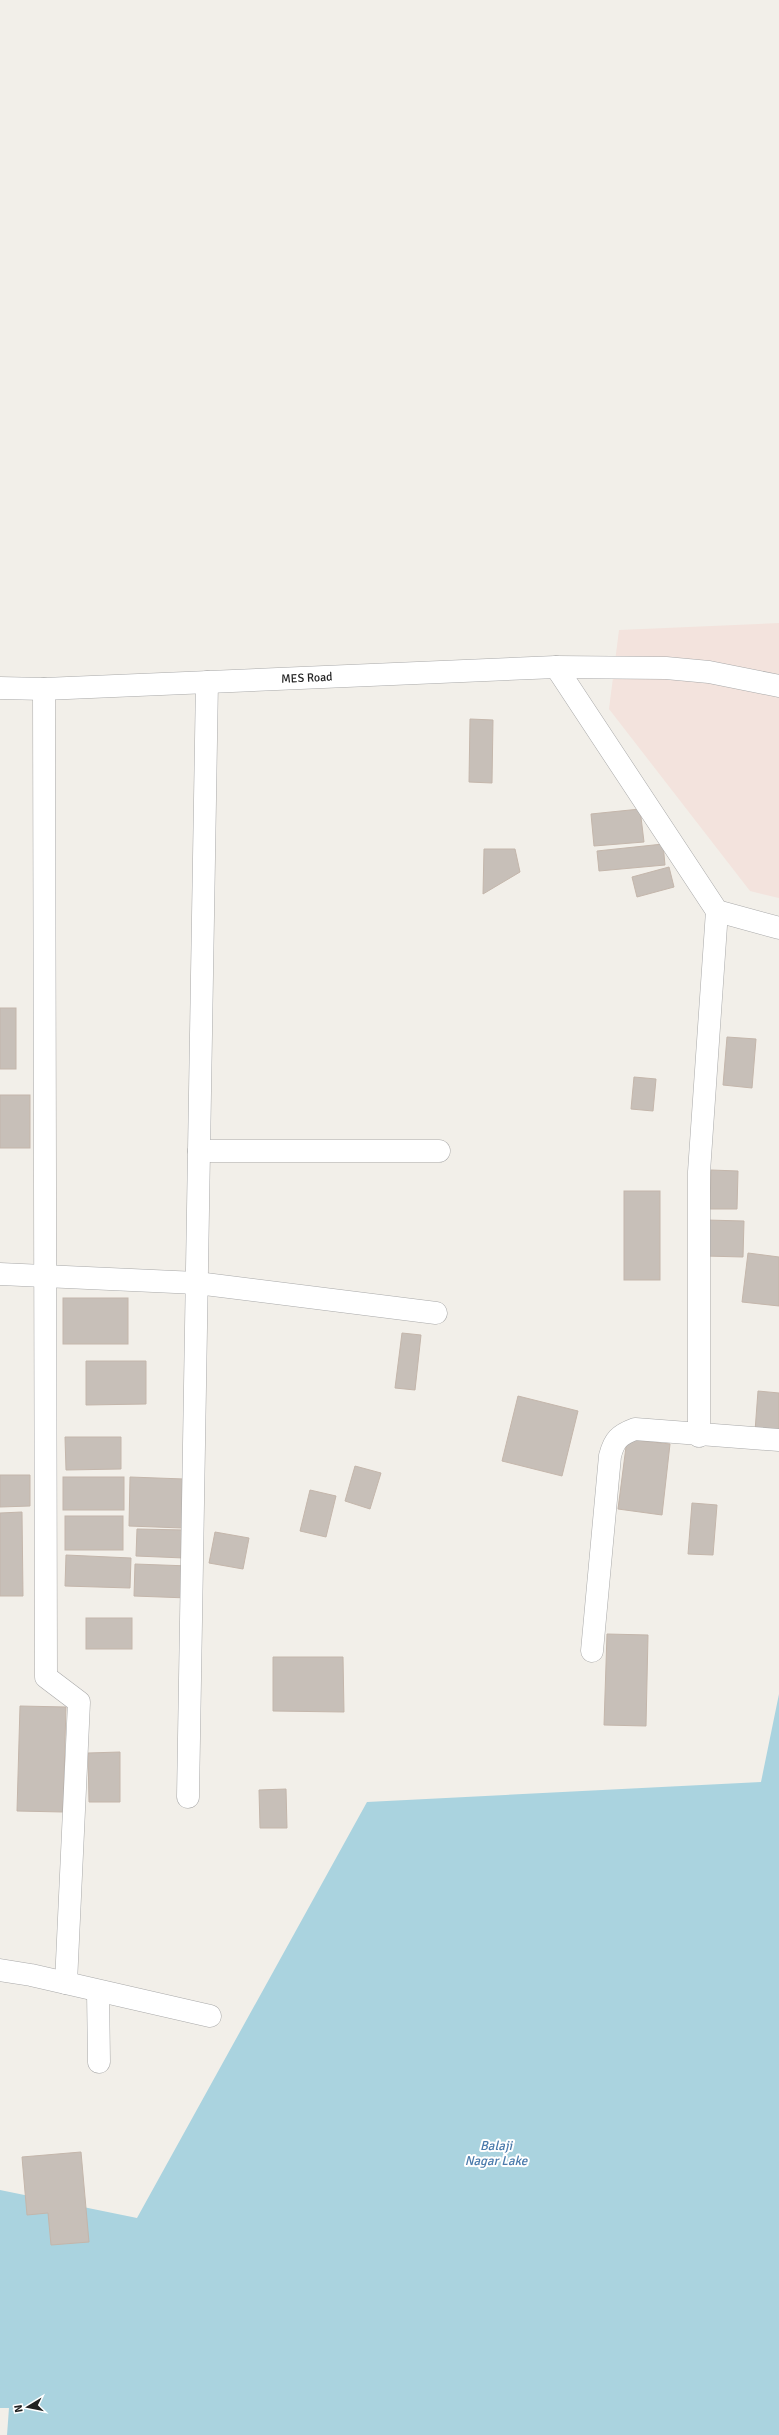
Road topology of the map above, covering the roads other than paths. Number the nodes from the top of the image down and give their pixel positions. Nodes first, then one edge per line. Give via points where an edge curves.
1 (556, 667) junction
2 (207, 682) junction
3 (779, 686) edge
4 (0, 688) edge
5 (44, 689) junction
6 (717, 911) junction
7 (779, 928) edge
8 (199, 1151) junction
9 (439, 1151) dead end
10 (0, 1274) edge
11 (43, 1276) junction
12 (197, 1283) junction
13 (436, 1313) dead end
14 (699, 1436) junction
15 (779, 1440) edge
16 (592, 1651) dead end
17 (188, 1797) dead end
18 (0, 1970) edge
19 (66, 1983) junction
20 (98, 1991) junction
21 (210, 2016) dead end
22 (99, 2062) dead end

1 - 2 street, MES Road
1 - 3 street, MES Road via 666,668 709,672
1 - 6 street
2 - 5 street, MES Road
2 - 8 street
4 - 5 street, MES Road
5 - 11 street
6 - 7 street
6 - 14 street via 699,1172
8 - 9 street
8 - 12 street
10 - 11 street
11 - 12 street
11 - 19 street via 46,1677 79,1702
12 - 13 street
12 - 17 street
14 - 15 street
14 - 16 street via 635,1429 620,1434 614,1442 610,1456
18 - 19 street
19 - 20 street
20 - 21 street
20 - 22 street

